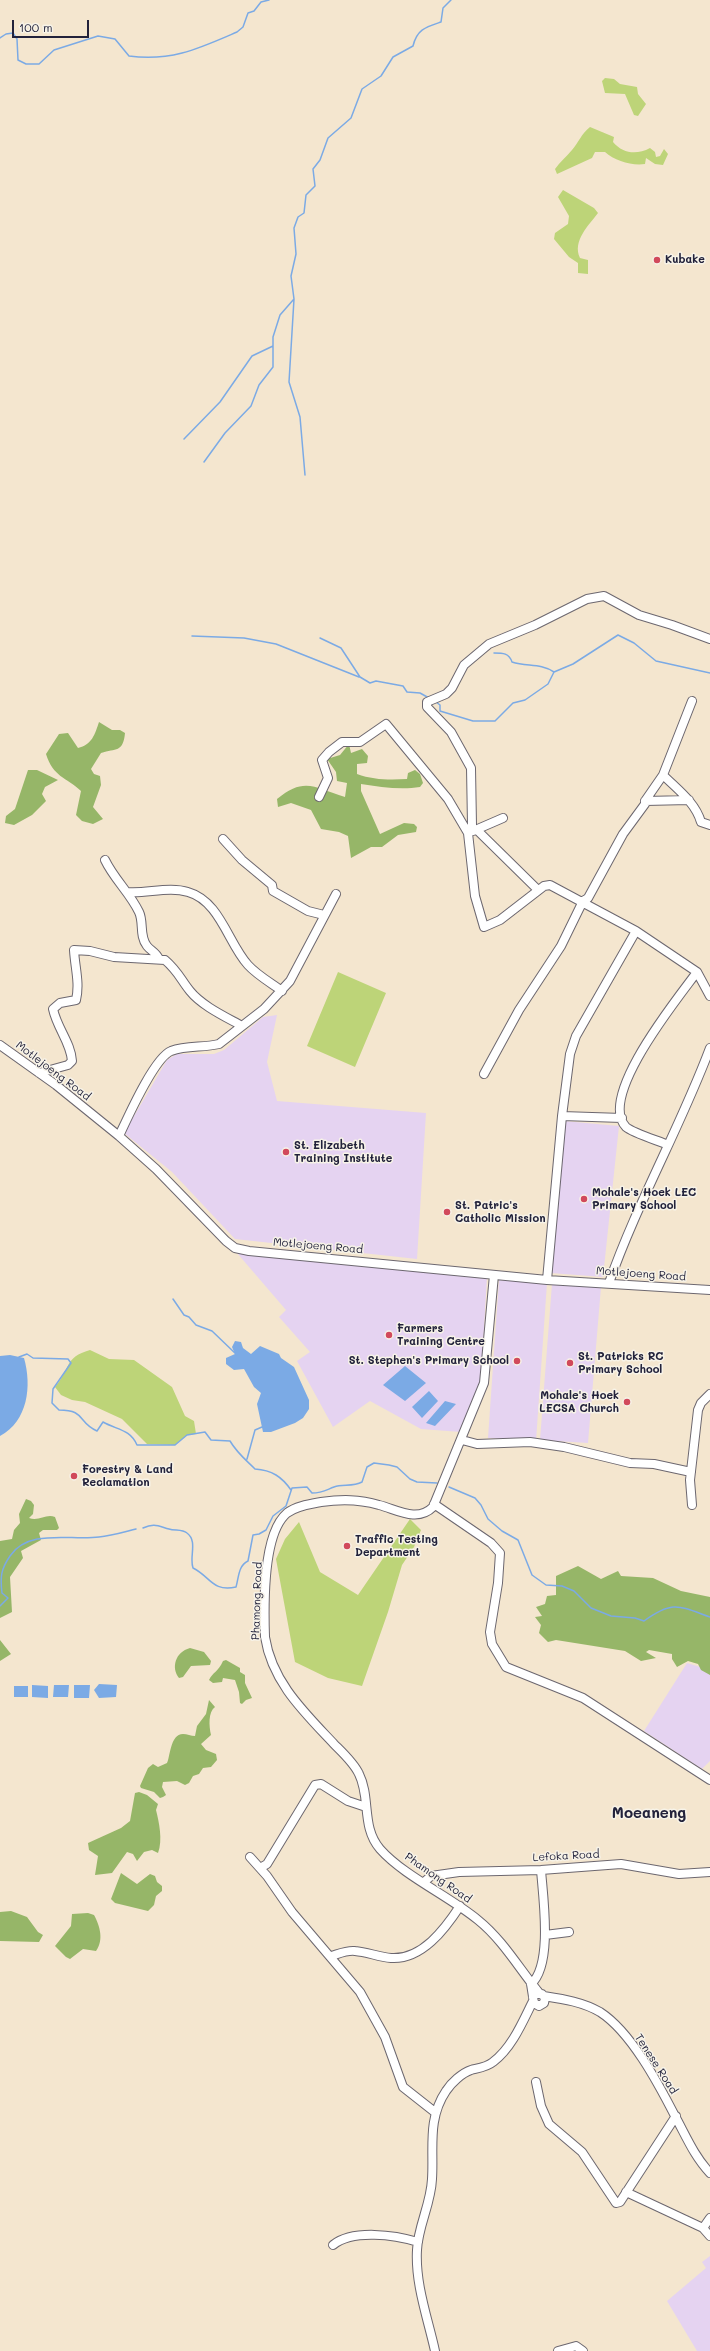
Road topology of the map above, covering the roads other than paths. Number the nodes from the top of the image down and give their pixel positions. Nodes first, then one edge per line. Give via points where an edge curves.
1 (710, 639) edge
2 (692, 701) dead end
3 (663, 775) junction
4 (320, 797) dead end
5 (645, 800) junction
6 (689, 800) junction
7 (503, 818) dead end
8 (710, 825) edge
9 (477, 830) junction
10 (468, 833) junction
11 (223, 839) dead end
12 (106, 860) dead end
13 (538, 890) junction
14 (127, 892) junction
15 (336, 894) dead end
16 (583, 901) junction
17 (324, 915) junction
18 (636, 931) junction
19 (159, 959) junction
20 (697, 972) junction
21 (282, 991) junction
22 (710, 996) edge
23 (242, 1026) junction
24 (0, 1045) edge
25 (710, 1048) edge
26 (39, 1074) junction
27 (484, 1074) dead end
28 (562, 1116) junction
29 (622, 1118) junction
30 (119, 1136) junction
31 (668, 1145) junction
32 (494, 1275) junction
33 (547, 1280) junction
34 (609, 1283) junction
35 (710, 1290) edge
36 (710, 1394) edge
37 (462, 1440) junction
38 (691, 1472) junction
39 (434, 1504) junction
40 (692, 1505) dead end
41 (710, 1780) edge
42 (366, 1807) junction
43 (250, 1857) dead end
44 (260, 1868) junction
45 (541, 1870) junction
46 (710, 1872) edge
47 (424, 1882) junction
48 (460, 1906) junction
49 (569, 1932) dead end
50 (545, 1935) junction
51 (330, 1956) junction
52 (531, 1984) junction
53 (539, 2000) junction
54 (536, 2082) dead end
55 (436, 2113) junction
56 (676, 2116) junction
57 (710, 2173) edge
58 (626, 2192) junction
59 (710, 2218) edge
60 (703, 2228) junction
61 (710, 2236) edge
62 (418, 2242) junction
63 (333, 2245) dead end
64 (435, 2351) edge
65 (558, 2351) edge
66 (583, 2351) edge

1 - 10 street via 639,615 604,596 587,599 535,626 502,638 476,653 464,665 452,688 446,694 427,702 427,707 458,743 471,768 472,825
2 - 3 street
3 - 5 street
3 - 6 street
4 - 10 street via 328,778 322,760 329,752 342,742 360,742 386,724 448,799
5 - 6 street
5 - 16 street via 645,804 603,868 588,898
6 - 8 street via 698,811 701,822
7 - 9 street
9 - 10 street
9 - 13 street
10 - 13 street via 475,896 484,927 500,920
11 - 17 street via 242,860 272,885 273,891 308,912
12 - 14 street via 114,877
13 - 16 street via 550,885
14 - 19 street via 140,914 140,927 147,946
14 - 21 street via 184,891 202,899 221,921 239,954 249,966
15 - 17 street
16 - 18 street
16 - 27 street via 561,946 519,1010
17 - 21 street via 301,964
18 - 20 street
18 - 28 street via 576,1036 570,1054
19 - 23 street via 171,965 183,978 190,991 201,1001
19 - 26 street via 114,957 74,950 79,986 76,1000 60,1003 53,1010 70,1048 72,1061 68,1065
20 - 22 street
20 - 29 street via 639,1053 620,1101
21 - 23 street
23 - 30 street via 219,1044 182,1048 169,1052 158,1061
24 - 26 street, Motlejoeng Road
25 - 31 street
26 - 30 street, Motlejoeng Road
28 - 29 street
28 - 33 street
29 - 31 street via 627,1127
30 - 32 street, Motlejoeng Road via 235,1248
31 - 34 street via 622,1245
32 - 33 street, Motlejoeng Road
32 - 37 street via 484,1383
33 - 34 street, Motlejoeng Road
34 - 35 street, Motlejoeng Road
36 - 38 street via 701,1402 698,1410
37 - 38 street via 477,1444 530,1442 564,1447 630,1463 654,1464
37 - 39 street
38 - 40 street
39 - 41 street via 491,1543 500,1553 490,1632 492,1644 506,1667 583,1698
39 - 42 street, Phamong Road via 429,1510 419,1514 398,1513 380,1505 352,1499 313,1503 287,1513 272,1536 265,1624 270,1661 291,1697 356,1768 362,1783
42 - 44 street via 348,1801 321,1784 315,1785 273,1856
42 - 47 street, Phamong Road via 369,1828 380,1849
43 - 44 street
44 - 51 street via 292,1912
45 - 46 street, Lefoka Road via 621,1864 679,1874
45 - 47 street, Lefoka Road via 447,1873 431,1876
45 - 50 street
47 - 48 street, Phamong Road
48 - 51 street via 439,1933 421,1950 409,1955 391,1958 354,1951
48 - 52 street, Phamong Road via 489,1929
49 - 50 street
50 - 52 street via 538,1974
51 - 55 street via 368,2003 385,2037 403,2087
52 - 53 street, Phamong Road
53 - 55 street via 495,2061 469,2071 454,2082 446,2091
53 - 56 street, Tenese Road via 555,1999 588,2006 612,2022 638,2055
54 - 58 street via 541,2106 549,2124 582,2152 616,2203 620,2202
55 - 62 street via 431,2138 432,2187
56 - 57 street, Tenese Road via 686,2139
56 - 58 street
58 - 60 street
59 - 60 street
60 - 61 street
62 - 63 street via 400,2236 369,2235 340,2240
62 - 64 street via 418,2270
65 - 66 street via 576,2346

